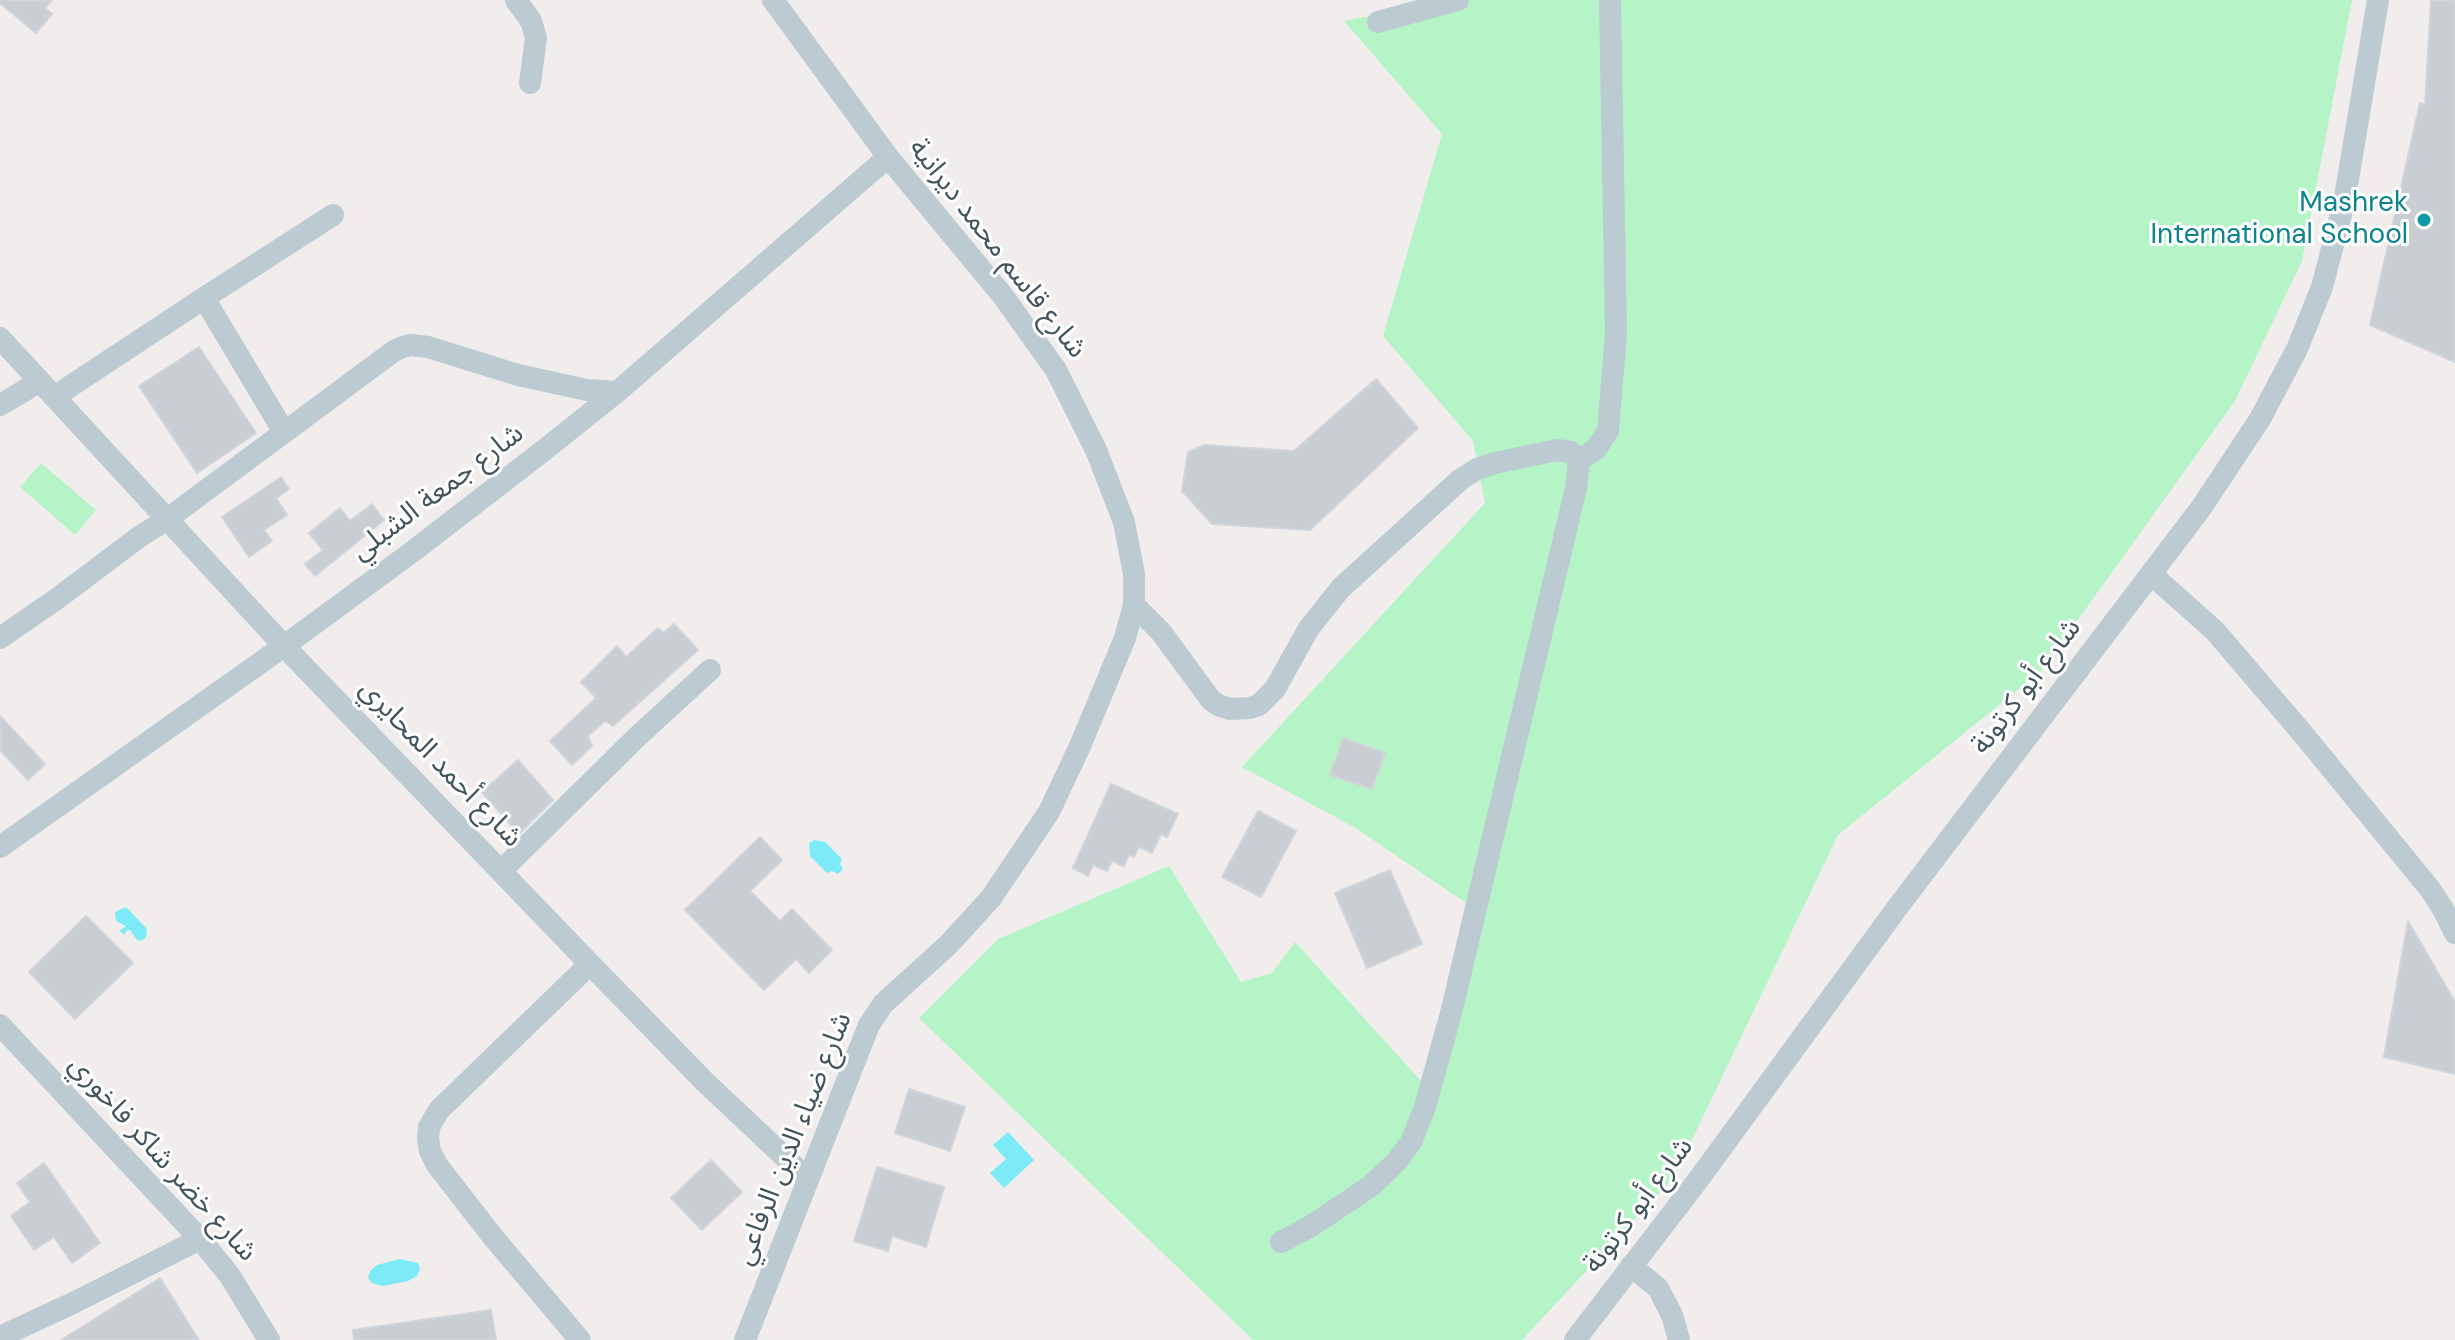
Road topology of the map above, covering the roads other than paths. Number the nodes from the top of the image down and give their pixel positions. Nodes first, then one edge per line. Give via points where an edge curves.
1 (516, 0) edge
2 (773, 0) edge
3 (1458, 0) edge
4 (1610, 0) edge
5 (2378, 0) edge
6 (1378, 22) dead end
7 (530, 83) dead end
8 (888, 157) junction
9 (333, 215) dead end
10 (204, 298) junction
11 (0, 338) edge
12 (47, 389) junction
13 (617, 392) junction
14 (0, 405) edge
15 (284, 432) junction
16 (1579, 460) junction
17 (166, 520) junction
18 (2151, 574) junction
19 (1134, 605) junction
20 (0, 638) edge
21 (284, 646) junction
22 (710, 670) dead end
23 (0, 847) edge
24 (501, 871) junction
25 (2455, 933) edge
26 (590, 964) junction
27 (0, 1025) edge
28 (808, 1179) junction
29 (200, 1239) junction
30 (1281, 1242) dead end
31 (1631, 1266) junction
32 (0, 1337) edge
33 (269, 1340) edge
34 (580, 1340) edge
35 (745, 1340) edge
36 (1575, 1340) edge
37 (1679, 1340) edge

1 - 7 street via 536,38
2 - 8 street, شارع قاسم محمد ديرانية
3 - 6 street
4 - 16 street via 1616,334 1608,431 1595,450
5 - 18 street, شارع أبو كرتونة via 2344,203 2313,314 2240,451
8 - 13 street, شارع جمعة الشبلي
8 - 19 street, شارع قاسم محمد ديرانية via 1003,296 1056,370 1124,522
9 - 10 street
10 - 12 street
10 - 15 street
11 - 12 street, شارع أحمد المحايري
12 - 14 street
12 - 17 street, شارع أحمد المحايري
13 - 15 street via 518,375 411,345 394,351
13 - 21 street, شارع جمعة الشبلي
15 - 17 street
16 - 19 street via 1557,450 1495,463 1461,479 1341,588 1309,628 1275,689 1250,708 1230,709 1211,700 1177,651
16 - 30 street via 1425,1107 1411,1142 1371,1186
17 - 20 street
17 - 21 street, شارع أحمد المحايري
18 - 25 street via 2215,631 2293,723 2430,889
18 - 31 street, شارع أبو كرتونة
19 - 28 street, شارع ضياء الدين الرفاعي via 1119,653 1049,812 991,898 883,1004 869,1025
21 - 23 street, شارع جمعة الشبلي
21 - 24 street, شارع أحمد المحايري
22 - 24 street
24 - 26 street, شارع أحمد المحايري
26 - 28 street, شارع أحمد المحايري
26 - 34 street via 439,1110 428,1139 437,1165
27 - 29 street, شارع خضر شاكر فاخوري
28 - 35 street, شارع ضياء الدين الرفاعي
29 - 32 street
29 - 33 street, شارع خضر شاكر فاخوري
31 - 36 street, شارع أبو كرتونة
31 - 37 street via 1658,1288

